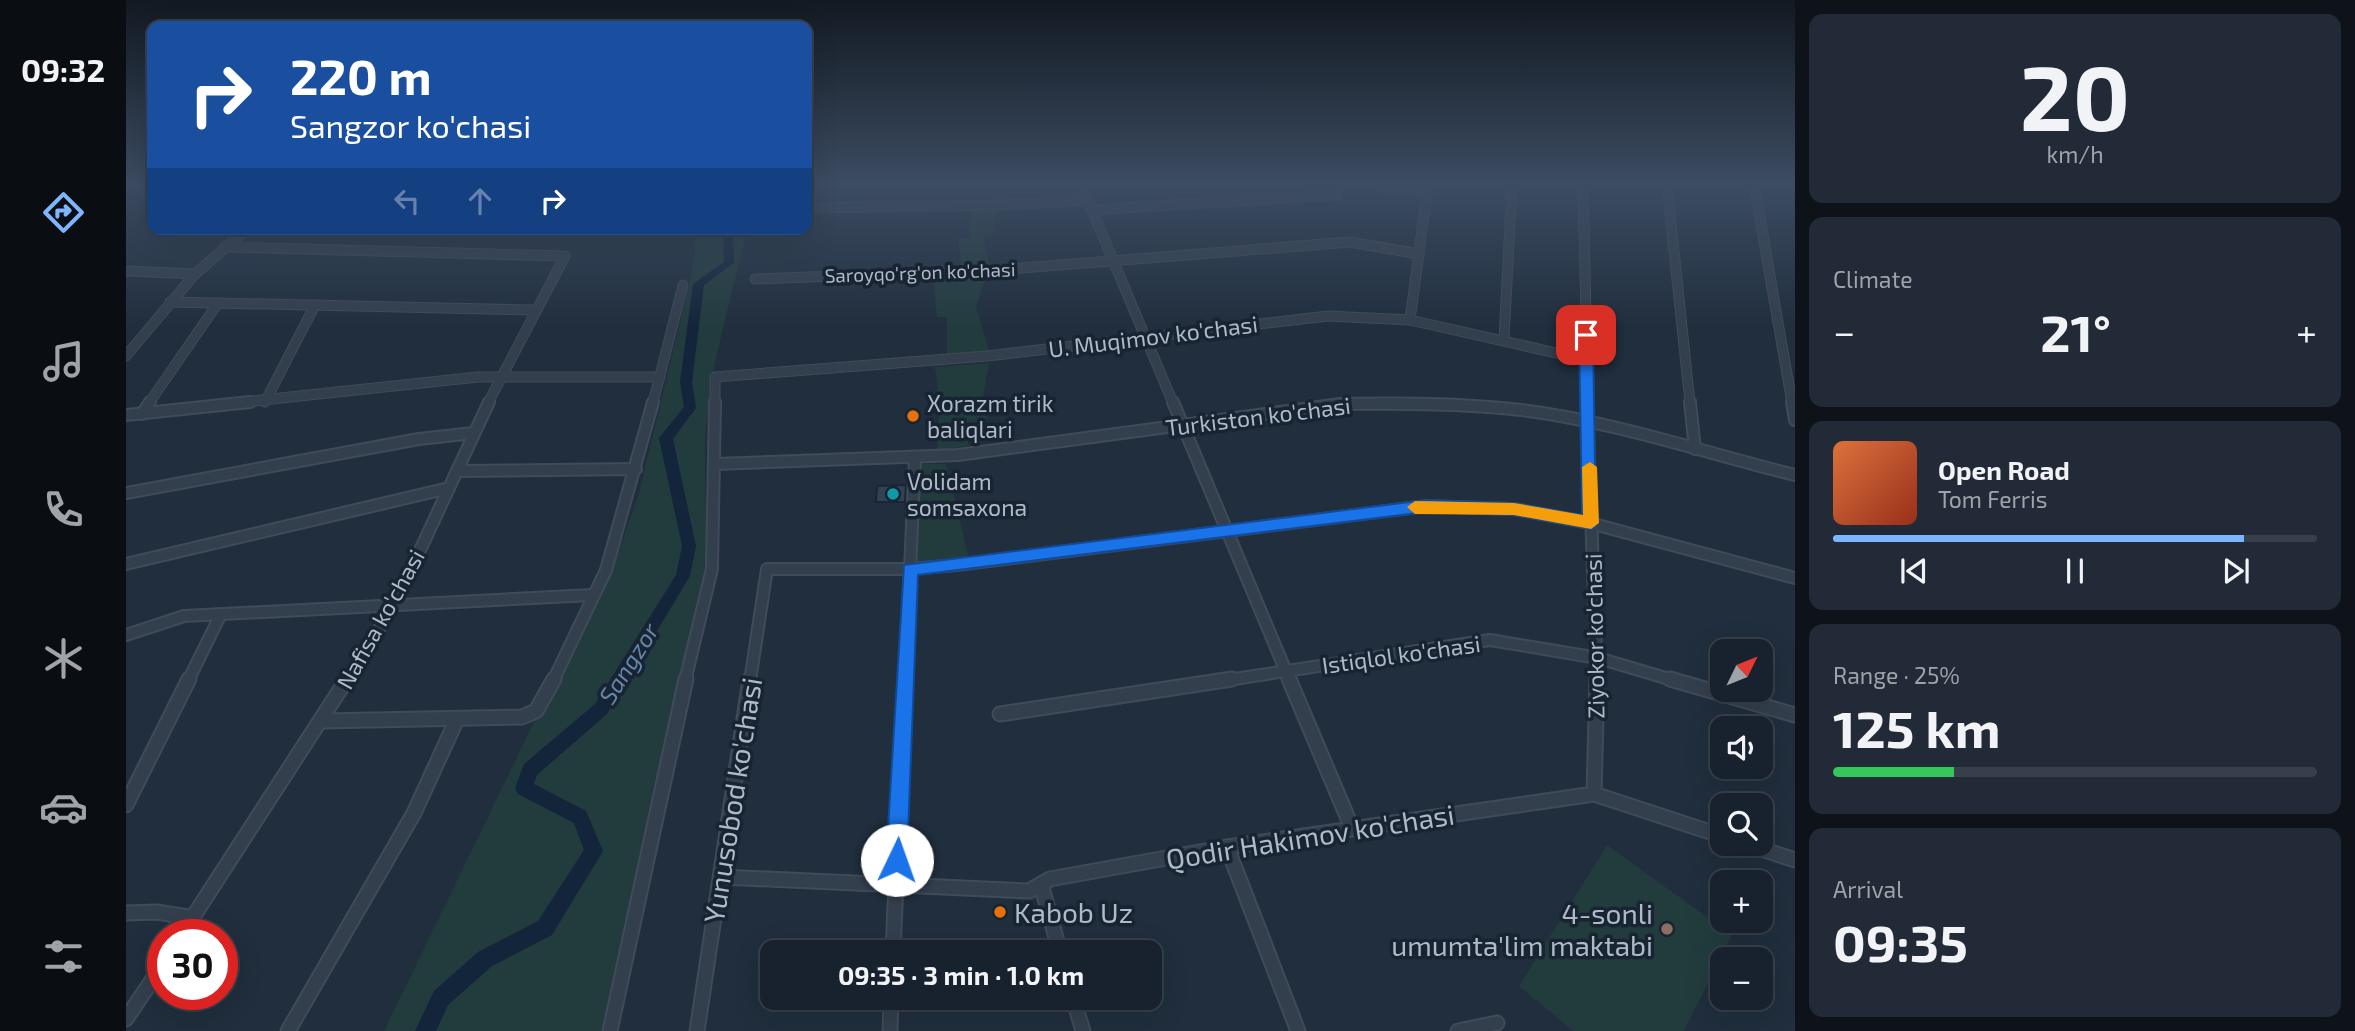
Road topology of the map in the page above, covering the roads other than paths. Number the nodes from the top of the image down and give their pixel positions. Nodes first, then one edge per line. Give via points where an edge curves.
1 (1099, 232) edge
2 (1422, 232) edge
3 (1510, 232) edge
4 (1584, 232) edge
5 (1672, 232) edge
6 (1762, 232) edge
7 (240, 235) edge
8 (225, 247) junction
9 (1419, 254) junction
10 (1112, 262) junction
11 (126, 271) edge
12 (195, 274) junction
13 (755, 279) dead end
14 (683, 285) dead end
15 (170, 302) junction
16 (218, 303) junction
17 (315, 305) junction
18 (535, 310) junction
19 (1410, 320) junction
20 (1145, 337) junction
21 (1504, 339) junction
22 (131, 345) edge
23 (126, 356) edge
24 (1587, 360) junction
25 (660, 377) junction
26 (503, 378) junction
27 (265, 402) junction
28 (142, 414) junction
29 (126, 415) edge
30 (1795, 420) edge
31 (1589, 423) junction
32 (1182, 425) junction
33 (473, 433) junction
34 (1695, 449) junction
35 (915, 457) junction
36 (715, 464) junction
37 (636, 469) junction
38 (457, 471) junction
39 (1795, 475) edge
40 (449, 488) junction
41 (126, 494) edge
42 (1591, 523) junction
43 (1228, 531) junction
44 (126, 564) edge
45 (910, 569) junction
46 (1795, 578) edge
47 (592, 596) junction
48 (395, 604) junction
49 (220, 614) junction
50 (126, 635) edge
51 (1598, 658) junction
52 (1286, 671) junction
53 (1000, 714) dead end
54 (1795, 715) edge
55 (457, 719) junction
56 (321, 722) junction
57 (1594, 794) junction
58 (126, 805) edge
59 (1352, 828) junction
60 (1710, 832) edge
61 (1227, 847) junction
62 (1773, 853) edge
63 (1795, 860) edge
64 (721, 877) junction
65 (1041, 884) junction
66 (895, 886) junction
67 (126, 913) edge
68 (194, 918) joint
69 (893, 940) edge
70 (1057, 940) edge
71 (147, 988) edge
72 (891, 1010) edge
73 (1077, 1010) edge
74 (126, 1019) edge
75 (1497, 1023) dead end
76 (288, 1031) edge
77 (610, 1031) edge
78 (696, 1031) edge
79 (890, 1031) edge
80 (1083, 1031) edge
81 (1298, 1031) edge
82 (1458, 1031) edge

1 - 10 street
2 - 9 street
3 - 21 street
4 - 24 street, Ziyokor ko'chasi
5 - 34 street
6 - 30 street
7 - 8 street
8 - 12 street
8 - 18 street, Nafisa ko'chasi via 565,256
9 - 10 street, Saroyqo'rg'on ko'chasi via 1350,242
9 - 19 street
10 - 13 street, Saroyqo'rg'on ko'chasi
10 - 20 street
11 - 12 street
12 - 15 street
14 - 25 street
15 - 16 street
15 - 22 street
16 - 17 street
16 - 28 street
17 - 18 street
17 - 27 street
18 - 26 street, Nafisa ko'chasi
19 - 20 street, U. Muqimov ko'chasi via 1328,316
19 - 21 street, U. Muqimov ko'chasi
20 - 32 street
20 - 36 street, U. Muqimov ko'chasi via 987,356 715,377
21 - 24 street, U. Muqimov ko'chasi
22 - 23 street
24 - 31 street, Ziyokor ko'chasi
25 - 26 street
25 - 37 street
26 - 27 street via 478,377
26 - 33 street, Nafisa ko'chasi
27 - 28 street
28 - 29 street
31 - 32 street, Turkiston ko'chasi via 1521,410 1400,403 1339,404
31 - 34 street, Turkiston ko'chasi
31 - 42 street, Ziyokor ko'chasi
32 - 35 street, Turkiston ko'chasi
32 - 43 street
33 - 38 street, Nafisa ko'chasi
33 - 41 street
34 - 39 street, Turkiston ko'chasi
35 - 36 street, Turkiston ko'chasi
35 - 45 street
36 - 77 street via 712,569
37 - 38 street
37 - 47 street via 606,570
38 - 40 street, Nafisa ko'chasi
40 - 44 street
40 - 48 street, Nafisa ko'chasi
42 - 43 street via 1514,509 1426,506
42 - 46 street
42 - 51 street, Ziyokor ko'chasi
43 - 45 street
43 - 52 street
45 - 64 street, Yunusobod ko'chasi via 767,569
45 - 66 street
47 - 48 street
47 - 55 street via 536,711 522,717
48 - 49 street
48 - 56 street, Nafisa ko'chasi
49 - 50 street via 184,616
49 - 58 street
51 - 52 street, Istiqlol ko'chasi via 1490,640
51 - 54 street, Istiqlol ko'chasi
51 - 57 street, Ziyokor ko'chasi
52 - 53 street, Istiqlol ko'chasi
52 - 59 street
55 - 56 street
55 - 76 street via 414,813
56 - 68 street, Nafisa ko'chasi
57 - 59 street, Qodir Hakimov ko'chasi
57 - 60 street, Qodir Hakimov ko'chasi
59 - 61 street, Qodir Hakimov ko'chasi
61 - 65 street, Qodir Hakimov ko'chasi
61 - 81 street
62 - 63 street
64 - 66 street, Qodir Hakimov ko'chasi
64 - 78 street, Yunusobod ko'chasi
65 - 66 street, Qodir Hakimov ko'chasi via 1030,891
65 - 70 street
66 - 69 street
67 - 68 street
71 - 74 street
72 - 79 street
73 - 80 street
75 - 82 street

